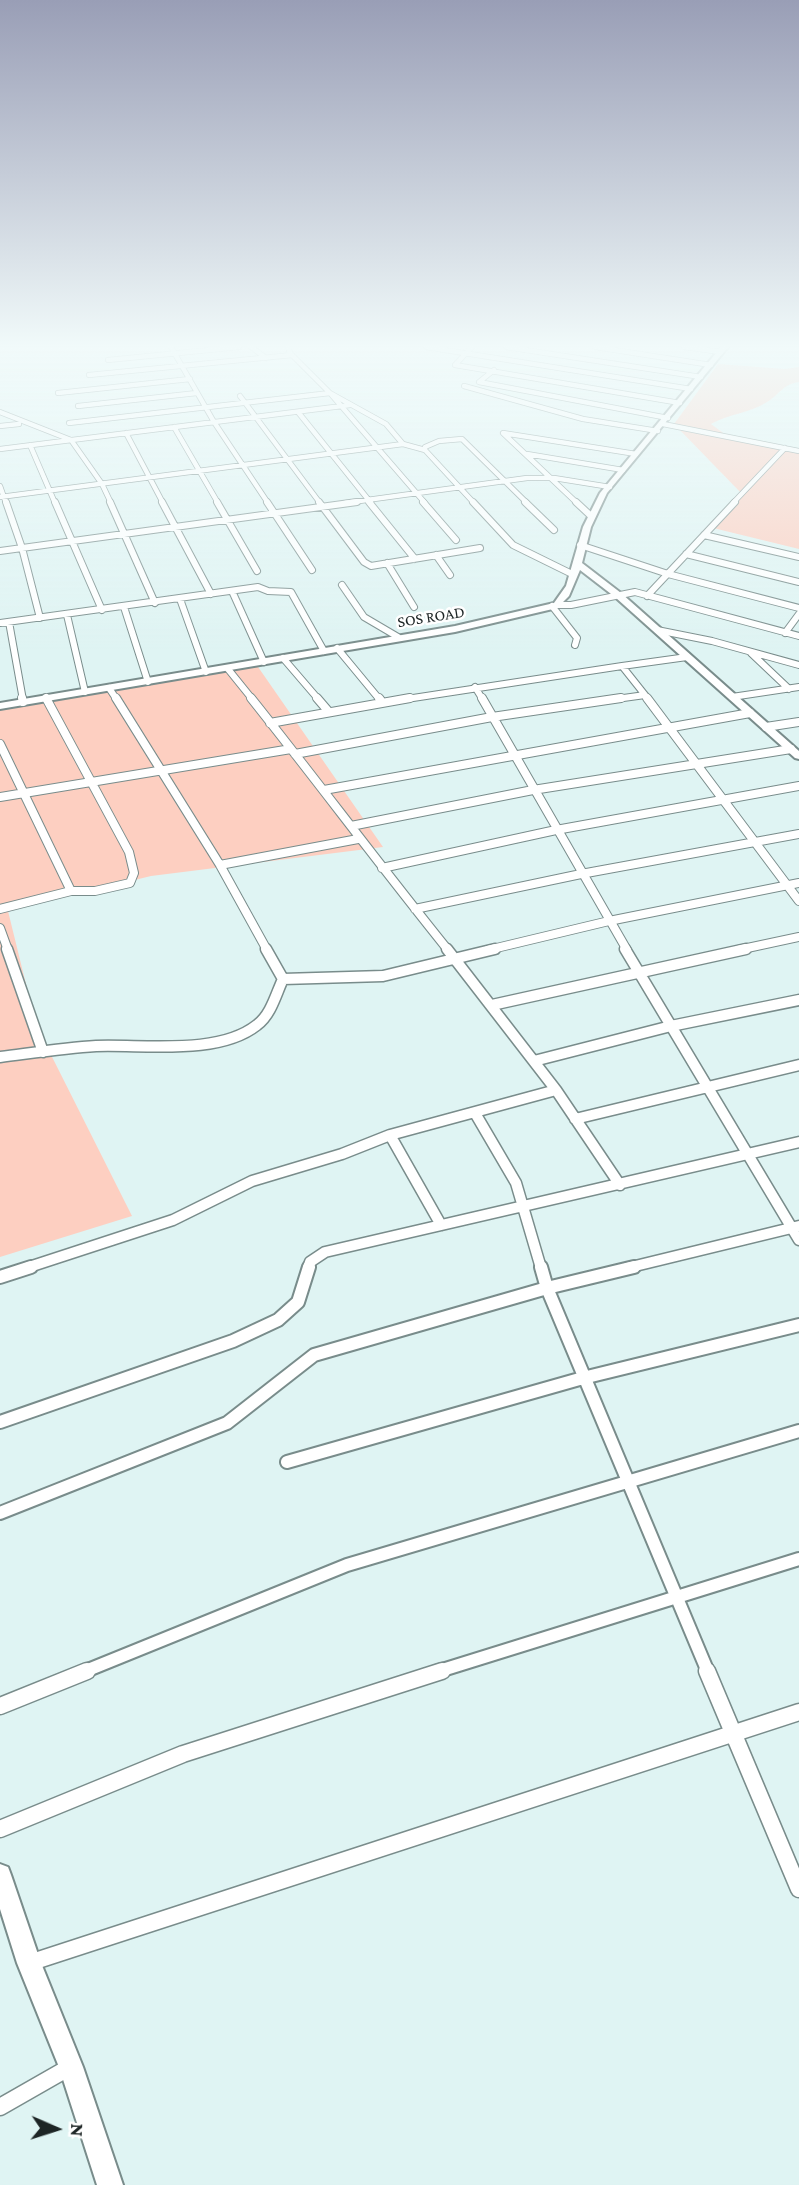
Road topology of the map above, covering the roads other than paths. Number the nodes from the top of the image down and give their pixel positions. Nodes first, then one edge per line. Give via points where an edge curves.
1 (32, 449) edge
2 (77, 449) edge
3 (135, 449) edge
4 (187, 449) edge
5 (233, 449) edge
6 (280, 449) edge
7 (328, 449) edge
8 (361, 449) edge
9 (377, 449) edge
10 (422, 449) edge
11 (472, 449) edge
12 (520, 449) edge
13 (604, 449) edge
14 (641, 449) edge
15 (784, 449) edge
16 (425, 450) joint
17 (331, 453) junction
18 (526, 454) junction
19 (636, 454) junction
20 (288, 459) junction
21 (244, 465) junction
22 (623, 470) junction
23 (150, 477) junction
24 (552, 478) junction
25 (503, 481) junction
26 (102, 484) junction
27 (0, 486) edge
28 (459, 487) junction
29 (610, 487) junction
30 (50, 491) junction
31 (415, 493) junction
32 (2, 497) edge
33 (368, 500) junction
34 (323, 506) junction
35 (275, 513) junction
36 (591, 516) junction
37 (177, 527) junction
38 (554, 530) dead end
39 (126, 534) junction
40 (704, 535) junction
41 (456, 540) dead end
42 (73, 541) junction
43 (580, 545) junction
44 (22, 548) junction
45 (480, 548) dead end
46 (0, 551) edge
47 (686, 554) junction
48 (436, 555) junction
49 (799, 557) edge
50 (415, 559) junction
51 (387, 563) junction
52 (312, 569) dead end
53 (577, 570) junction
54 (257, 571) dead end
55 (668, 574) junction
56 (450, 575) dead end
57 (799, 582) edge
58 (342, 585) dead end
59 (232, 591) junction
60 (211, 594) junction
61 (618, 595) junction
62 (647, 596) junction
63 (180, 599) junction
64 (155, 603) junction
65 (554, 605) junction
66 (124, 607) junction
67 (414, 607) dead end
68 (799, 608) edge
69 (102, 610) junction
70 (799, 614) edge
71 (67, 615) junction
72 (40, 618) junction
73 (9, 622) junction
74 (0, 623) edge
75 (657, 630) junction
76 (785, 633) junction
77 (799, 636) edge
78 (398, 637) junction
79 (575, 645) dead end
80 (337, 648) junction
81 (324, 651) junction
82 (749, 651) junction
83 (687, 657) junction
84 (283, 658) junction
85 (264, 662) junction
86 (799, 665) edge
87 (622, 666) junction
88 (228, 669) junction
89 (206, 672) junction
90 (148, 682) junction
91 (475, 687) junction
92 (799, 687) edge
93 (109, 688) junction
94 (789, 689) junction
95 (85, 692) junction
96 (645, 695) junction
97 (732, 697) junction
98 (46, 698) junction
99 (23, 702) junction
100 (382, 702) junction
101 (0, 706) edge
102 (329, 712) junction
103 (750, 713) junction
104 (492, 717) junction
105 (799, 722) edge
106 (270, 723) junction
107 (669, 727) junction
108 (766, 727) junction
109 (0, 744) edge
110 (791, 749) junction
111 (293, 752) junction
112 (514, 753) junction
113 (799, 757) edge
114 (698, 764) junction
115 (158, 770) junction
116 (92, 781) junction
117 (799, 786) edge
118 (324, 790) junction
119 (533, 790) junction
120 (23, 793) junction
121 (0, 797) edge
122 (724, 801) junction
123 (351, 826) junction
124 (556, 830) junction
125 (799, 834) edge
126 (358, 839) junction
127 (754, 842) junction
128 (220, 865) junction
129 (382, 867) junction
130 (582, 874) junction
131 (799, 883) edge
132 (788, 885) junction
133 (71, 891) junction
134 (799, 901) edge
135 (0, 909) edge
136 (415, 909) junction
137 (609, 921) junction
138 (0, 928) edge
139 (799, 937) edge
140 (455, 958) junction
141 (638, 971) junction
142 (283, 979) junction
143 (799, 1000) edge
144 (492, 1005) junction
145 (671, 1026) junction
146 (43, 1052) junction
147 (0, 1057) edge
148 (534, 1061) junction
149 (799, 1065) edge
150 (708, 1087) junction
151 (556, 1090) junction
152 (475, 1114) junction
153 (575, 1119) junction
154 (390, 1135) junction
155 (799, 1142) edge
156 (748, 1154) junction
157 (620, 1185) junction
158 (521, 1207) junction
159 (441, 1225) junction
160 (795, 1227) edge
161 (799, 1240) edge
162 (0, 1277) edge
163 (547, 1288) junction
164 (799, 1325) edge
165 (583, 1378) junction
166 (0, 1422) edge
167 (799, 1431) edge
168 (288, 1462) dead end
169 (629, 1481) junction
170 (0, 1513) edge
171 (799, 1559) edge
172 (677, 1595) junction
173 (0, 1706) edge
174 (799, 1712) edge
175 (735, 1735) junction
176 (0, 1829) edge
177 (0, 1875) edge
178 (798, 1882) edge
179 (29, 1963) junction
180 (71, 2067) junction
181 (0, 2107) edge
182 (110, 2185) edge

1 - 30 street
2 - 26 street
3 - 23 street
4 - 54 street
5 - 21 street
6 - 20 street
7 - 17 street
8 - 17 street
9 - 31 street
10 - 16 street
11 - 25 street
12 - 18 street
13 - 19 street
14 - 19 street
15 - 40 street
16 - 28 street
17 - 20 street
17 - 33 street
18 - 22 street
18 - 24 street
19 - 22 street
20 - 21 street
20 - 34 street
21 - 23 street
21 - 35 street
22 - 29 street
23 - 26 street
23 - 37 street
24 - 25 street
24 - 29 street
24 - 36 street
25 - 28 street
25 - 38 street
26 - 30 street
26 - 39 street
27 - 32 street
28 - 31 street
28 - 53 street via 513,545
29 - 36 street
30 - 32 street
30 - 42 street
31 - 33 street
31 - 41 street
32 - 44 street
33 - 34 street
33 - 50 street
34 - 35 street
34 - 51 street via 364,562 371,566
35 - 37 street
35 - 52 street
36 - 43 street
37 - 39 street
37 - 60 street
39 - 42 street
39 - 64 street
40 - 47 street
40 - 49 street
42 - 44 street
42 - 69 street
43 - 53 street
43 - 55 street
44 - 46 street
44 - 72 street
45 - 48 street
47 - 55 street
47 - 57 street
48 - 50 street
48 - 56 street
50 - 51 street
51 - 67 street
53 - 61 street
53 - 65 street via 562,600
55 - 62 street
55 - 68 street
58 - 78 street via 363,619
59 - 60 street
59 - 81 street via 258,587 291,592
59 - 85 street
60 - 63 street
61 - 62 street via 635,592
61 - 65 street
61 - 75 street
62 - 76 street
63 - 64 street
63 - 89 street
64 - 66 street
65 - 78 street, SOS ROAD via 455,629
65 - 79 street via 577,638
66 - 69 street
66 - 90 street
69 - 71 street
70 - 76 street
71 - 72 street
71 - 95 street
72 - 73 street
73 - 74 street
73 - 99 street
75 - 82 street
75 - 83 street
76 - 77 street
78 - 80 street, SOS ROAD
80 - 81 street, SOS ROAD
80 - 100 street
81 - 84 street, SOS ROAD
82 - 86 street
82 - 94 street
83 - 87 street
83 - 97 street
84 - 85 street, SOS ROAD
84 - 102 street
85 - 88 street, SOS ROAD
87 - 91 street
87 - 96 street
88 - 89 street, SOS ROAD
88 - 106 street
89 - 90 street, SOS ROAD
90 - 93 street, SOS ROAD
91 - 100 street
91 - 104 street
92 - 94 street
93 - 95 street, SOS ROAD
93 - 115 street
94 - 97 street
95 - 98 street, SOS ROAD
96 - 104 street
96 - 107 street
97 - 103 street
98 - 99 street, SOS ROAD
98 - 116 street
99 - 101 street, SOS ROAD
100 - 102 street
102 - 106 street
103 - 107 street
103 - 108 street
104 - 111 street
104 - 112 street
105 - 108 street
106 - 111 street
107 - 112 street
107 - 114 street
108 - 110 street
109 - 120 street
110 - 113 street
110 - 114 street
111 - 115 street
111 - 118 street
112 - 118 street
112 - 119 street
114 - 119 street
114 - 122 street
115 - 116 street
115 - 128 street
116 - 120 street
116 - 133 street via 134,873 130,883
117 - 122 street
118 - 123 street
119 - 123 street
119 - 124 street
120 - 121 street
120 - 133 street
122 - 124 street
122 - 127 street
123 - 126 street
124 - 129 street
124 - 130 street
125 - 127 street
126 - 128 street
126 - 129 street
127 - 130 street
127 - 132 street
128 - 142 street
129 - 136 street
130 - 136 street
130 - 137 street
131 - 132 street
132 - 134 street
132 - 137 street
133 - 135 street
136 - 140 street
137 - 140 street
137 - 141 street
138 - 146 street
139 - 141 street
140 - 142 street via 383,976 357,979 308,974
140 - 144 street
141 - 144 street
141 - 145 street
142 - 146 street via 257,1027 226,1039
143 - 145 street
144 - 148 street
145 - 148 street
145 - 150 street
146 - 147 street
148 - 151 street
149 - 150 street
150 - 153 street
150 - 156 street
151 - 152 street
151 - 153 street
152 - 154 street
152 - 158 street via 516,1183
153 - 157 street
154 - 159 street
154 - 162 street via 252,1181 173,1220
155 - 156 street
156 - 157 street
156 - 160 street
157 - 158 street
158 - 159 street
158 - 163 street
159 - 166 street via 325,1252 310,1262 298,1302 278,1320 233,1341
160 - 161 street
160 - 163 street
163 - 165 street
163 - 170 street via 314,1355 227,1423
164 - 165 street
165 - 168 street
165 - 169 street
167 - 169 street
169 - 172 street
169 - 173 street via 347,1565
171 - 172 street
172 - 175 street
172 - 176 street via 183,1754
174 - 175 street
175 - 178 street
175 - 179 street
177 - 179 street
179 - 180 street
180 - 181 street
180 - 182 street

